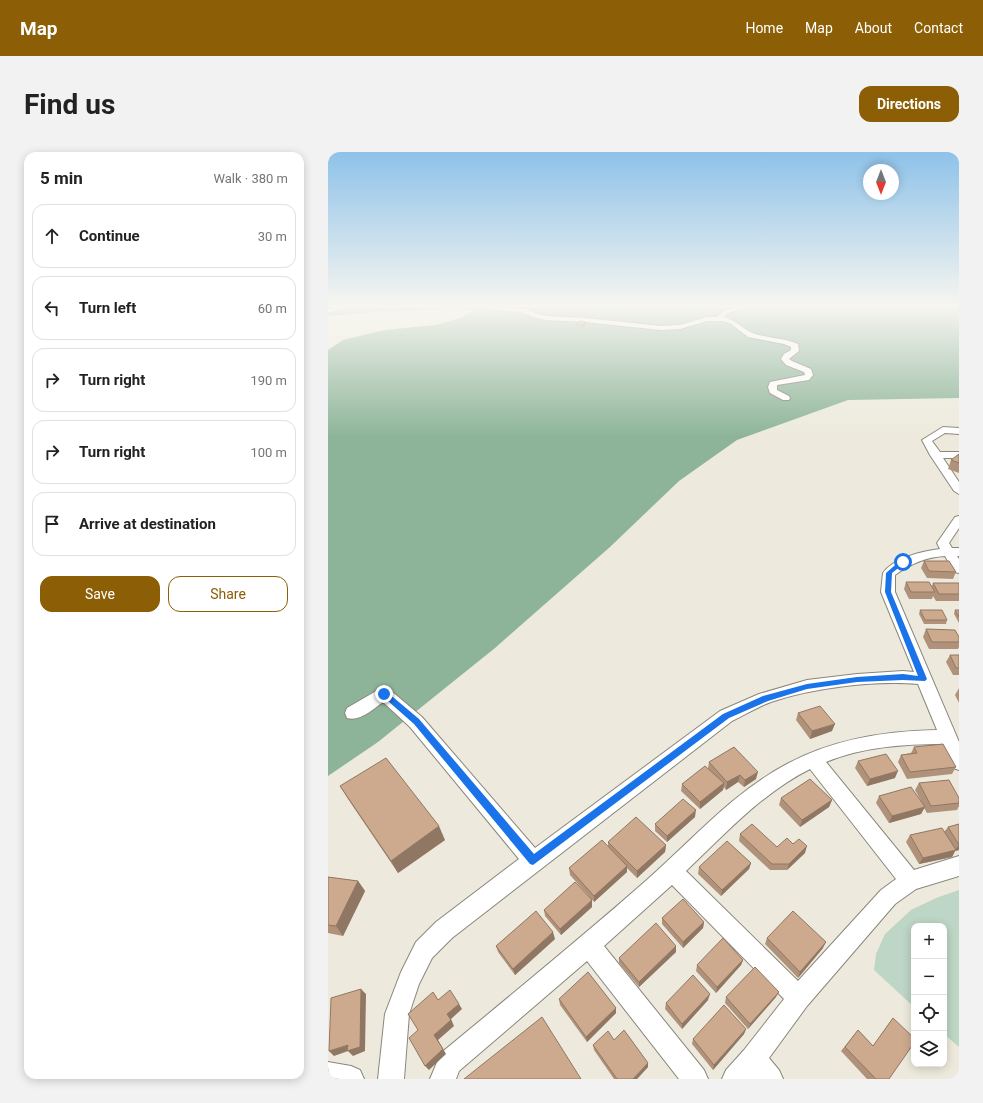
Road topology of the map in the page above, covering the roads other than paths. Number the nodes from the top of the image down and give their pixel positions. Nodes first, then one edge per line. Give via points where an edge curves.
1 (795, 350) edge
2 (786, 398) dead end
3 (959, 430) edge
4 (935, 455) junction
5 (959, 455) edge
6 (959, 491) edge
7 (959, 518) edge
8 (954, 552) edge
9 (959, 569) edge
10 (923, 679) junction
11 (353, 713) dead end
12 (948, 737) junction
13 (813, 759) junction
14 (959, 763) edge
15 (533, 861) junction
16 (959, 866) edge
17 (672, 871) junction
18 (910, 881) junction
19 (588, 944) junction
20 (799, 998) junction
21 (753, 1059) junction
22 (328, 1075) edge
23 (351, 1079) edge
24 (391, 1079) edge
25 (444, 1079) edge
26 (695, 1079) edge
27 (735, 1079) edge
28 (770, 1079) edge

1 - 2 street via 785,359 810,373 806,378 773,384 773,391
3 - 4 street via 943,430 927,440
4 - 5 street
4 - 6 street
7 - 8 street via 943,543
8 - 9 street
8 - 10 street via 926,555 903,562 889,573 888,592
10 - 12 street
10 - 15 street via 903,677 807,686 765,698 726,716
11 - 15 street via 384,694 416,722
12 - 13 street via 903,737 847,746
12 - 14 street
13 - 17 street via 788,771 738,808
13 - 18 street
15 - 24 street via 444,930 424,950 409,980 397,1014
16 - 18 street
17 - 19 street
17 - 20 street
18 - 20 street via 888,898
19 - 25 street via 450,1062
19 - 26 street
20 - 21 street
21 - 27 street
21 - 28 street
22 - 23 street

